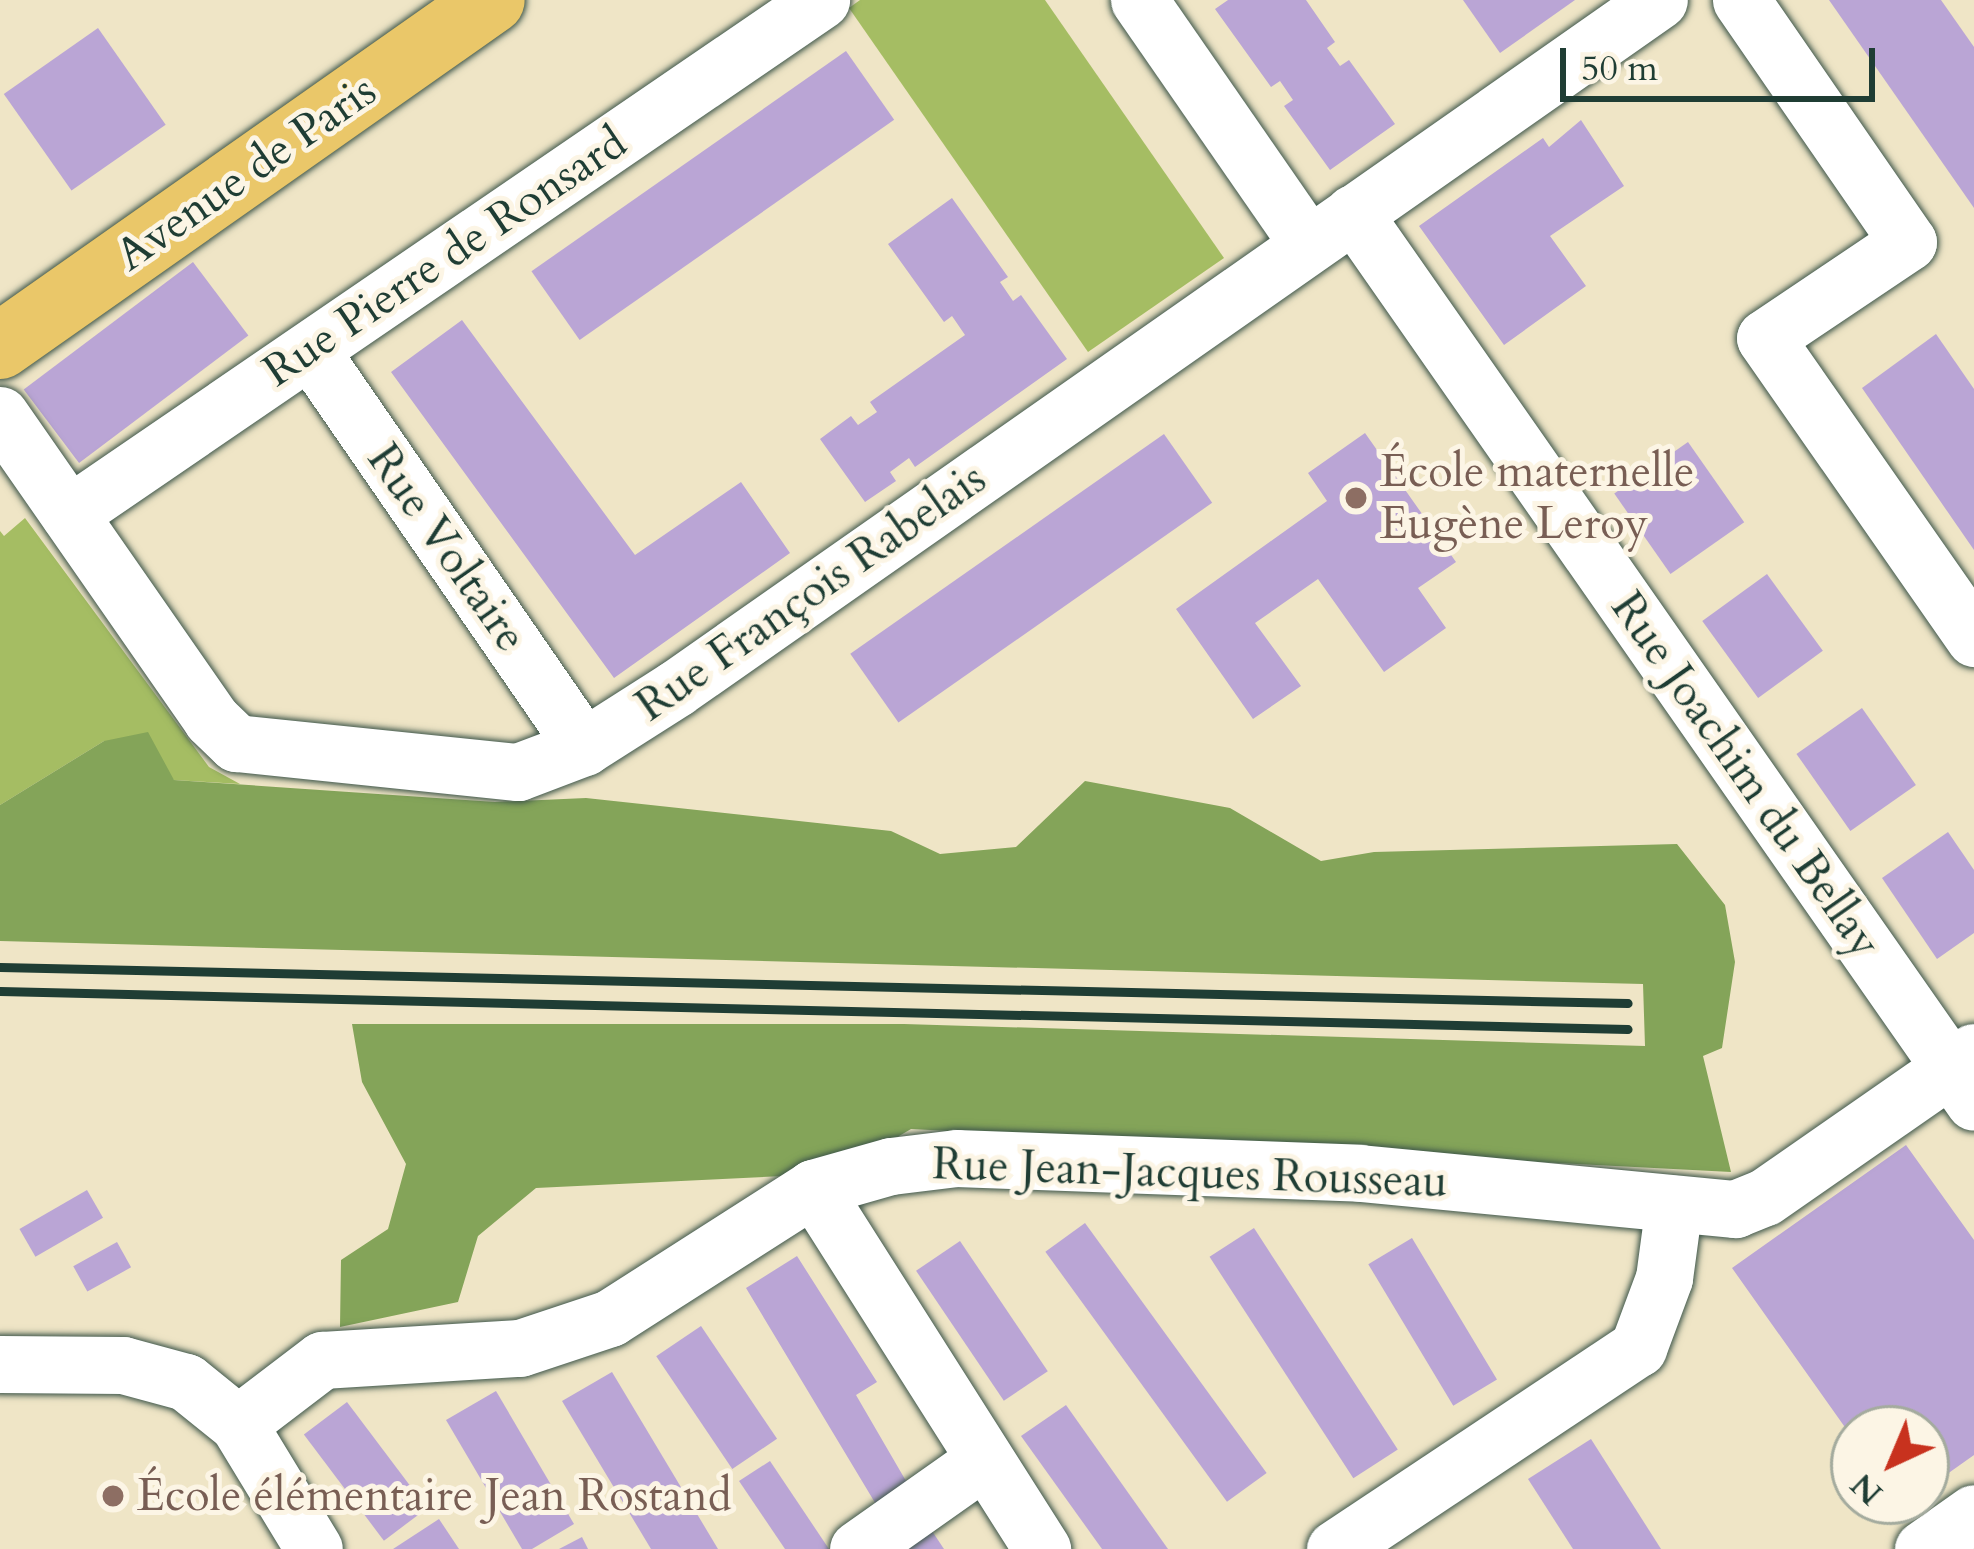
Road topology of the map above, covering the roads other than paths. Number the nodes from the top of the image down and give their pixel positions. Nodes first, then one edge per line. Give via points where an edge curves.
1 (428, 0) edge
2 (492, 0) edge
3 (821, 0) edge
4 (1138, 0) edge
5 (1659, 0) edge
6 (1742, 0) edge
7 (1331, 229) junction
8 (0, 305) edge
9 (0, 346) edge
10 (310, 350) junction
11 (0, 416) edge
12 (69, 514) junction
13 (1974, 638) edge
14 (584, 747) junction
15 (1966, 1074) edge
16 (813, 1188) junction
17 (1674, 1204) junction
18 (0, 1364) edge
19 (238, 1424) junction
20 (984, 1460) junction
21 (1974, 1513) edge
22 (314, 1549) edge
23 (858, 1549) edge
24 (1042, 1549) edge
25 (1335, 1549) edge
26 (1923, 1549) edge

1 - 8 main road, Avenue de Paris
2 - 9 main road, Avenue de Paris
3 - 10 street, Rue Pierre de Ronsard
4 - 7 street, Rue Joachim du Bellay
5 - 7 street, Rue François Rabelais
6 - 13 street via 1908,242 1766,338
7 - 14 street, Rue François Rabelais
7 - 15 street, Rue Joachim du Bellay
10 - 12 street, Rue Pierre de Ronsard
10 - 14 street, Rue Voltaire
11 - 12 street, Rue François Rabelais
12 - 14 street, Rue François Rabelais via 236,743 518,772
15 - 17 street, Rue Jean-Jacques Rousseau via 1765,1197 1735,1209
16 - 17 street, Rue Jean-Jacques Rousseau via 957,1158 1360,1173
16 - 19 street, Rue Jean-Jacques Rousseau via 610,1318 520,1348 322,1360
16 - 20 street
17 - 25 street via 1664,1278 1638,1348
18 - 19 street via 123,1365 186,1382
19 - 22 street
20 - 23 street
20 - 24 street
21 - 26 street

